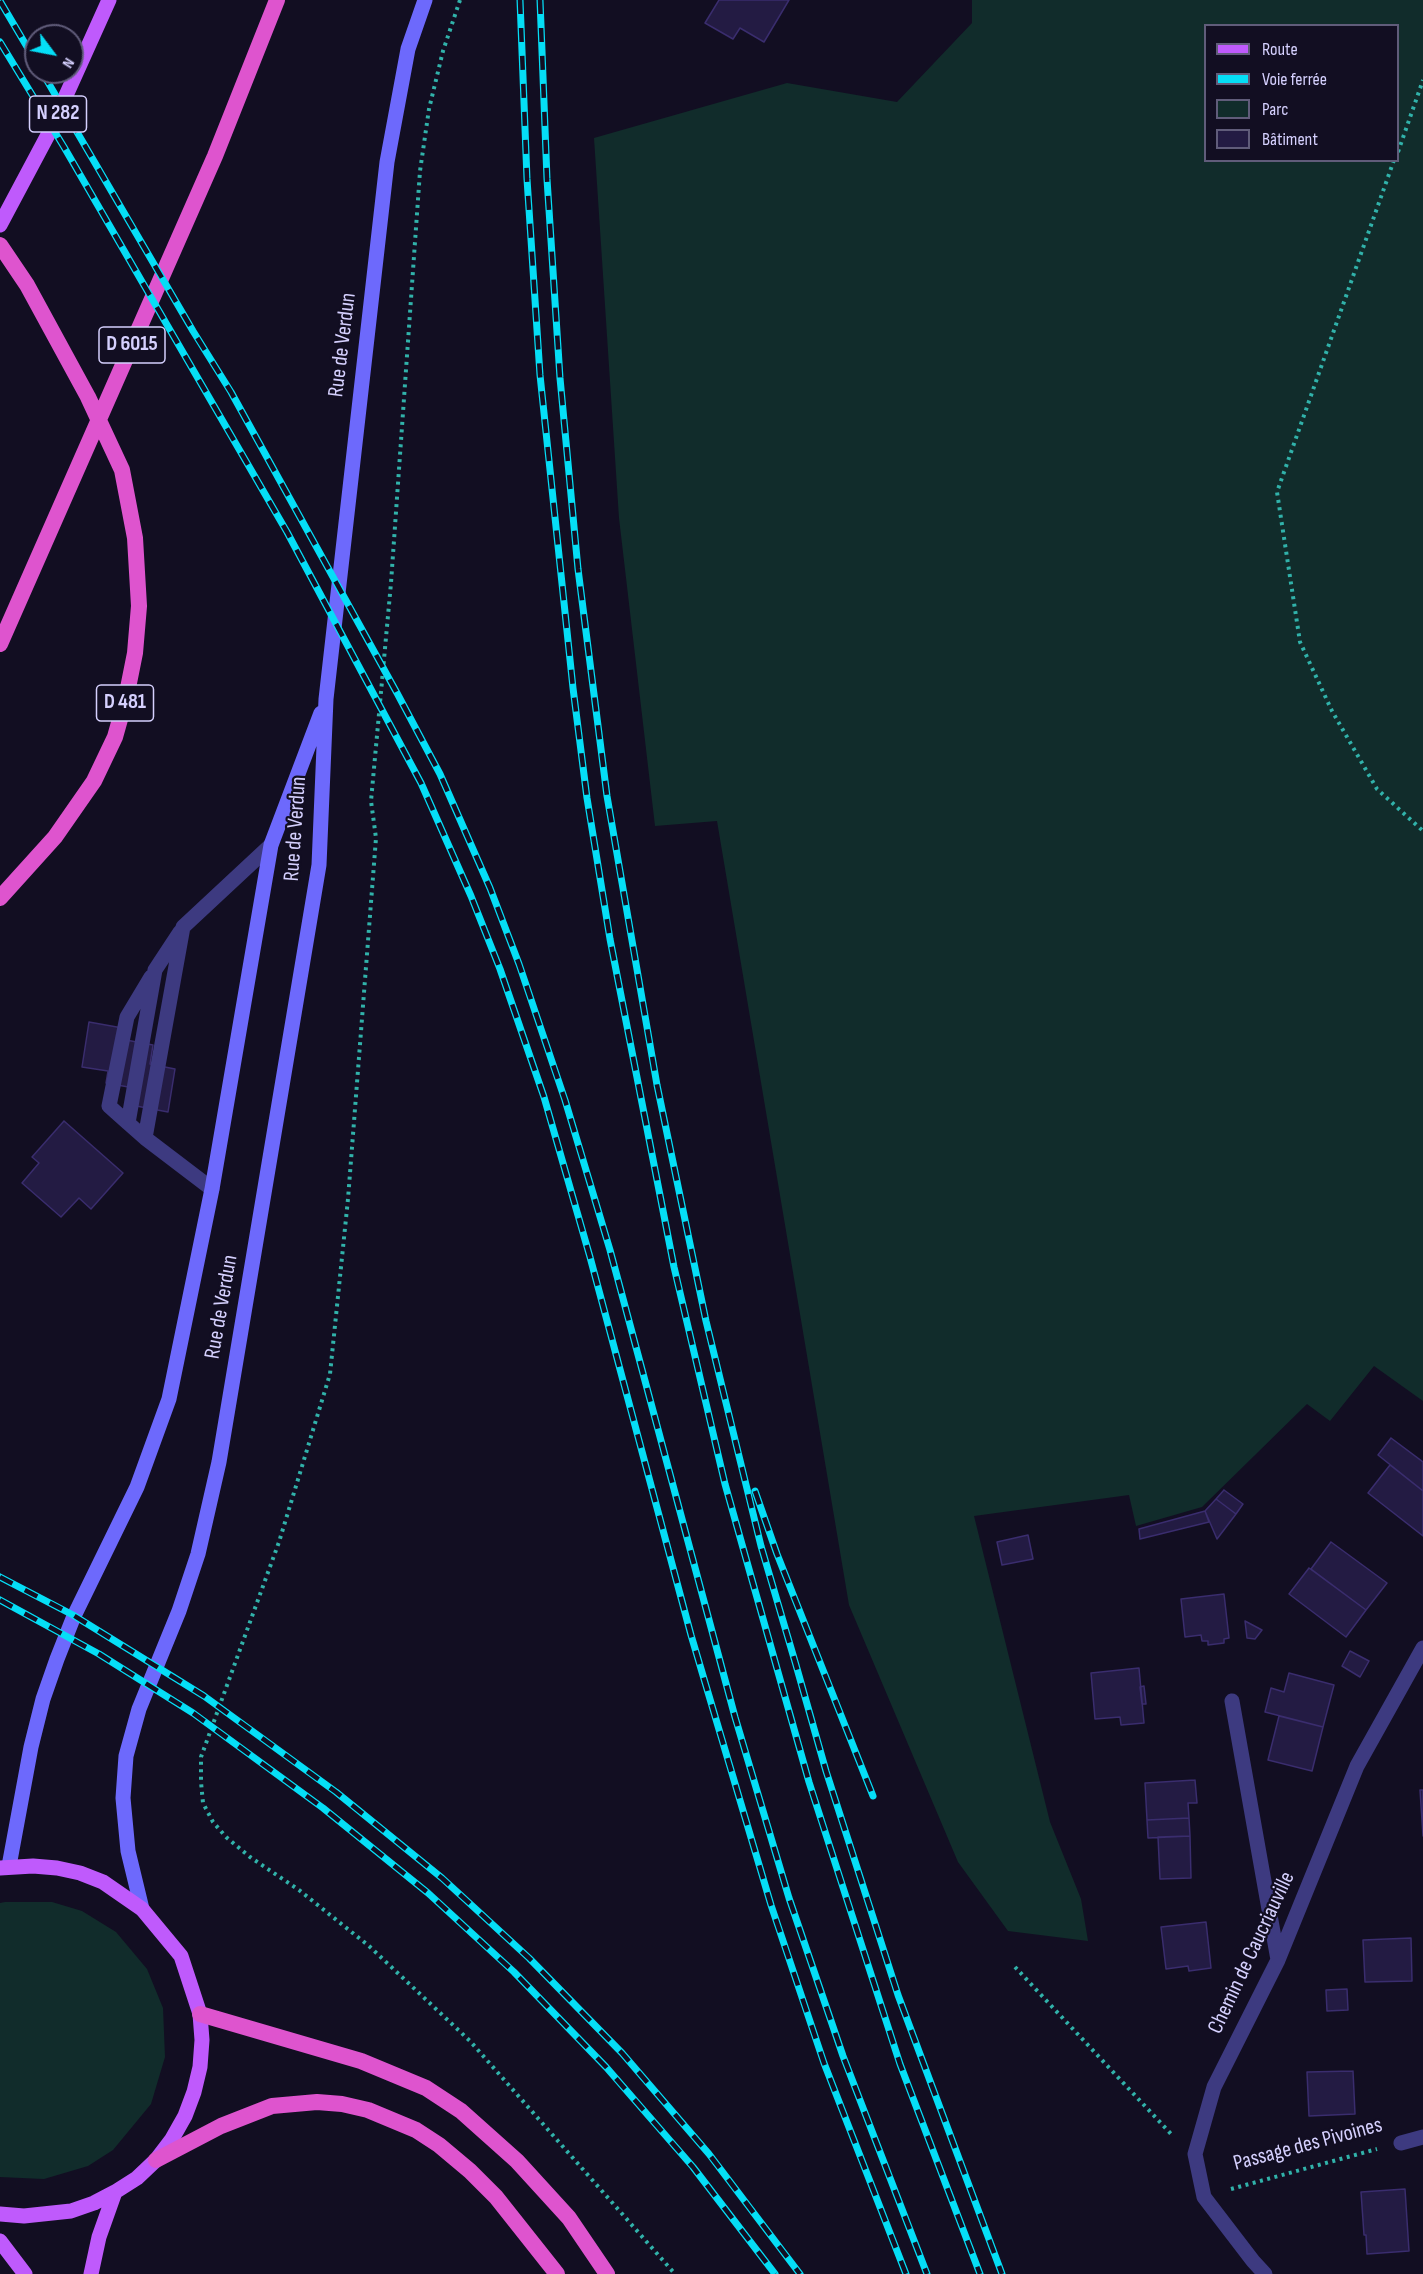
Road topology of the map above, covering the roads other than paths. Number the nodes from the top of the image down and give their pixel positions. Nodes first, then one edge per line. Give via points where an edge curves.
1 (109, 0) edge
2 (277, 0) edge
3 (425, 0) edge
4 (0, 225) edge
5 (0, 245) edge
6 (0, 644) edge
7 (326, 699) junction
8 (271, 845) junction
9 (0, 898) edge
10 (183, 927) junction
11 (155, 970) junction
12 (128, 1123) junction
13 (145, 1138) junction
14 (212, 1189) junction
15 (1423, 1648) edge
16 (1232, 1701) dead end
17 (4, 1867) edge
18 (142, 1909) junction
19 (1278, 1960) junction
20 (200, 2014) junction
21 (1423, 2137) edge
22 (1401, 2143) road end
23 (156, 2160) junction
24 (115, 2192) junction
25 (0, 2214) edge
26 (0, 2241) edge
27 (25, 2274) edge
28 (91, 2274) edge
29 (557, 2274) edge
30 (607, 2274) edge
31 (1265, 2274) edge

1 - 4 main road, N 282 via 50,131
2 - 6 highway, D 6015 via 215,156
3 - 7 main road, Rue de Verdun via 408,48 387,162
5 - 9 highway, D 481 via 27,285 88,397 122,470 135,538 140,606 135,653 115,737 94,782 61,828
7 - 8 main road, Rue de Verdun
7 - 18 main road, Rue de Verdun via 319,865 219,1462 198,1554 138,1709 126,1756 123,1798 128,1851
8 - 10 street
8 - 14 main road, Rue de Verdun
10 - 11 street
10 - 13 street
11 - 12 street
11 - 12 street via 127,1017 109,1106
12 - 13 street
13 - 14 street
14 - 17 main road, Rue de Verdun via 169,1399 138,1487 57,1659 31,1748
15 - 19 street, Chemin de Caucriauville via 1358,1766
16 - 19 street
17 - 18 main road via 57,1868 80,1874 103,1882
18 - 20 main road via 181,1956
19 - 31 street, Chemin de Caucriauville via 1214,2087 1195,2154 1204,2197
20 - 23 main road via 200,2067 194,2092 185,2116
20 - 30 highway via 351,2057 426,2088 460,2111 517,2161 570,2218
21 - 22 street, Passage des Pivoines
23 - 24 main road
23 - 29 highway via 221,2126 272,2106 317,2102 368,2110 416,2130 470,2171 496,2197
24 - 25 main road via 63,2212
24 - 28 main road
26 - 27 main road

